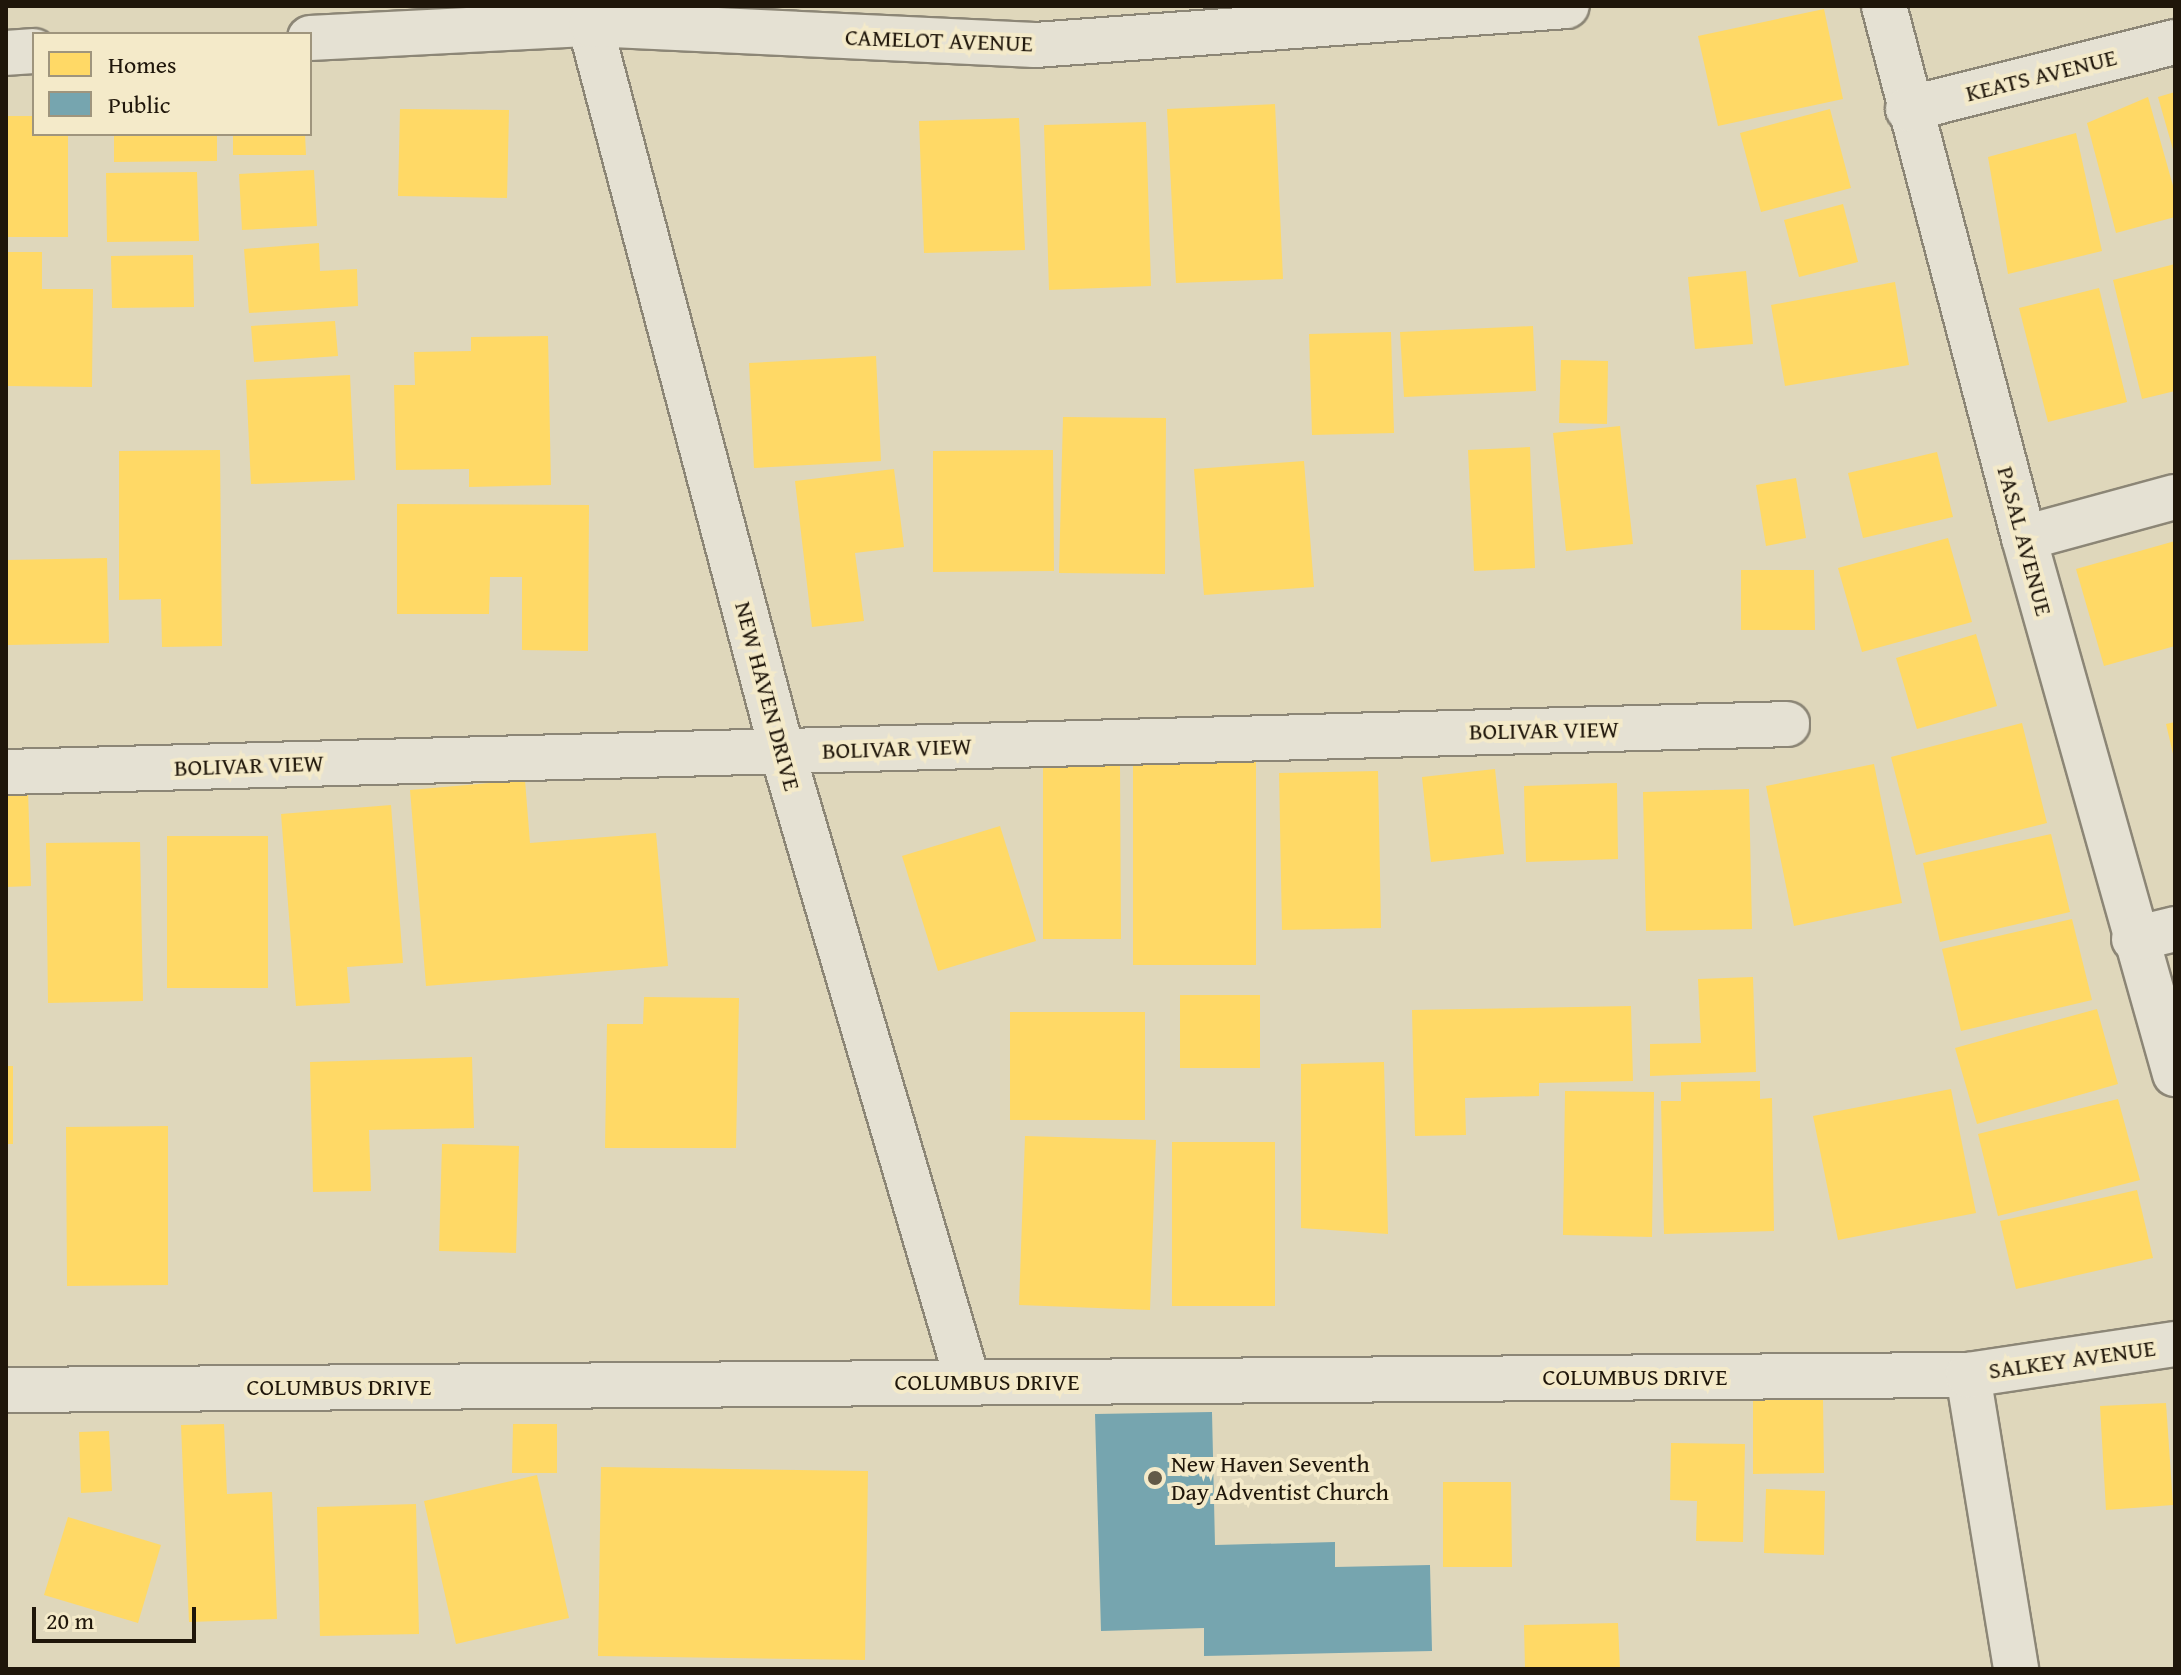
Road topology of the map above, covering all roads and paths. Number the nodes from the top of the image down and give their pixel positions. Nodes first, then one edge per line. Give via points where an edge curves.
1 (1567, 6) edge
2 (1884, 6) edge
3 (588, 15) edge
4 (312, 38) edge
5 (2175, 42) edge
6 (32, 51) edge
7 (6, 53) edge
8 (1908, 109) junction
9 (2175, 497) edge
10 (2024, 538) junction
11 (1787, 724) dead end
12 (782, 751) junction
13 (6, 772) edge
14 (2155, 934) edge
15 (2175, 1074) edge
16 (2175, 1344) edge
17 (1968, 1375) junction
18 (968, 1382) junction
19 (6, 1390) edge
20 (2016, 1669) edge

1 - 3 street, CAMELOT AVENUE via 1035,45
2 - 8 street, PASAL AVENUE
3 - 4 street, CAMELOT AVENUE
3 - 12 street, NEW HAVEN DRIVE
5 - 8 street, KEATS AVENUE
6 - 7 street
8 - 10 street, PASAL AVENUE
9 - 10 street
10 - 14 street, PASAL AVENUE
11 - 12 street, BOLIVAR VIEW
12 - 13 street, BOLIVAR VIEW
12 - 18 street, NEW HAVEN DRIVE
14 - 15 street, PASAL AVENUE
16 - 17 street, SALKEY AVENUE
17 - 18 street, COLUMBUS DRIVE
17 - 20 street
18 - 19 street, COLUMBUS DRIVE

